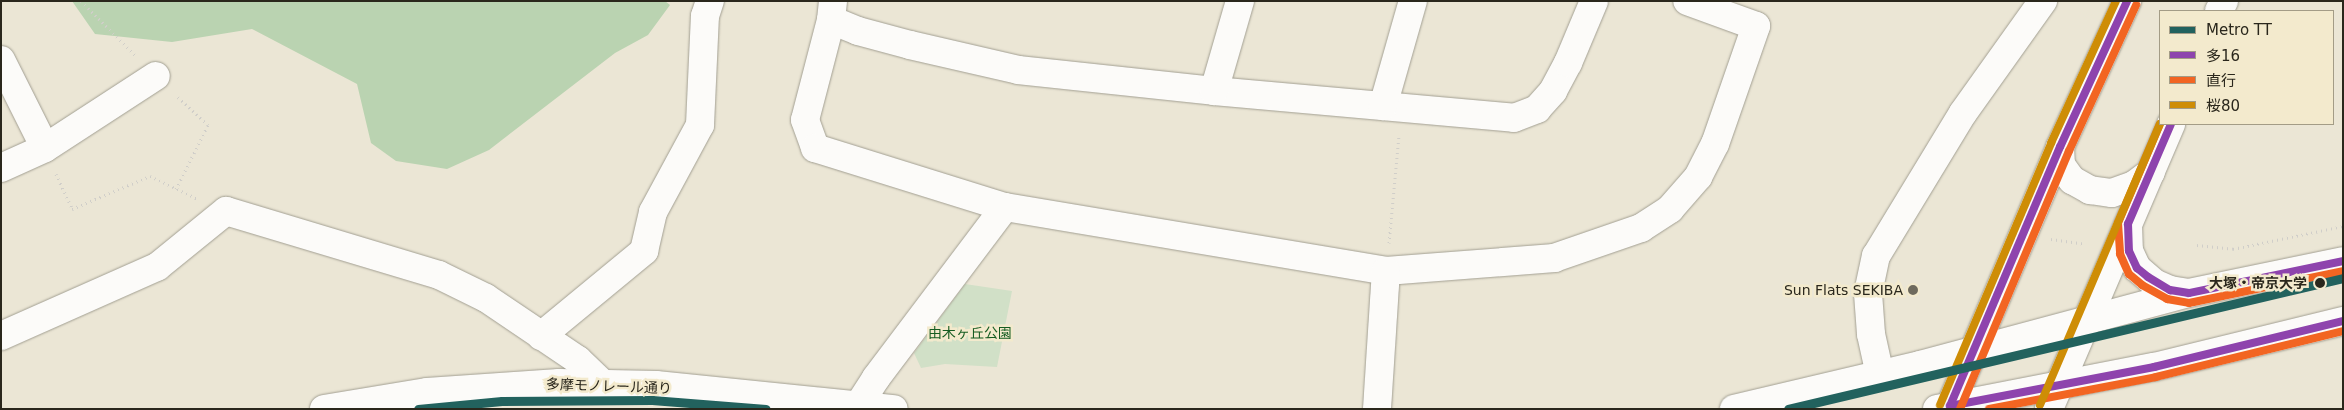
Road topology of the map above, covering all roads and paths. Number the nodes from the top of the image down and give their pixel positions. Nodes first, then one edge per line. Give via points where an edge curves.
1 (710, 1) edge
2 (1240, 1) edge
3 (1413, 1) edge
4 (1594, 1) edge
5 (1687, 1) edge
6 (2043, 1) edge
7 (2127, 1) edge
8 (832, 10) edge
9 (1, 60) edge
10 (156, 76) dead end
11 (1214, 91) junction
12 (1392, 107) junction
13 (2171, 125) edge
14 (2060, 147) junction
15 (45, 148) junction
16 (1, 168) edge
17 (2151, 172) junction
18 (1005, 207) junction
19 (226, 211) junction
20 (2128, 224) junction
21 (2343, 226) edge
22 (2047, 238) dead end
23 (2085, 244) dead end
24 (2197, 245) dead end
25 (2343, 260) edge
26 (1386, 271) junction
27 (2189, 293) junction
28 (2087, 320) junction
29 (2343, 321) edge
30 (1, 336) edge
31 (541, 336) junction
32 (1973, 351) junction
33 (1880, 374) junction
34 (602, 383) junction
35 (2054, 398) edge
36 (857, 407) edge
37 (1945, 408) edge
38 (324, 409) edge
39 (894, 409) edge
40 (1377, 409) edge
41 (1734, 409) edge

1 - 31 street via 705,16 700,125 653,212 644,251
2 - 11 street
3 - 12 street
4 - 12 street via 1568,63 1553,91 1537,109 1514,118
5 - 26 street via 1756,26 1715,144 1698,177 1670,209 1641,228 1554,258
6 - 33 street via 1963,113 1876,256 1868,293 1871,334
7 - 14 street
8 - 11 street via 858,31 1018,70
8 - 18 street via 805,120 815,148
9 - 15 street
10 - 15 street
11 - 12 street
12 - 26 path
13 - 17 street
14 - 17 street via 2062,165 2072,180 2090,190 2112,193 2134,185
14 - 32 street
15 - 16 street
15 - 19 path via 72,209 150,176
17 - 20 street
18 - 26 street
18 - 36 street
19 - 30 street via 157,267
19 - 31 street via 439,275 486,298
20 - 27 street via 2129,251 2138,268 2154,283
20 - 28 street
21 - 24 path via 2233,249
22 - 23 path
25 - 27 street
26 - 40 street
27 - 28 street
28 - 32 street
28 - 35 street
29 - 35 street via 2154,368
31 - 34 street via 578,360
32 - 33 street
32 - 37 street
33 - 41 street
34 - 36 street, 多摩モノレール通り via 656,385
34 - 38 street, 多摩モノレール通り via 504,385 427,392
35 - 37 street
36 - 39 street, 多摩モノレール通り

